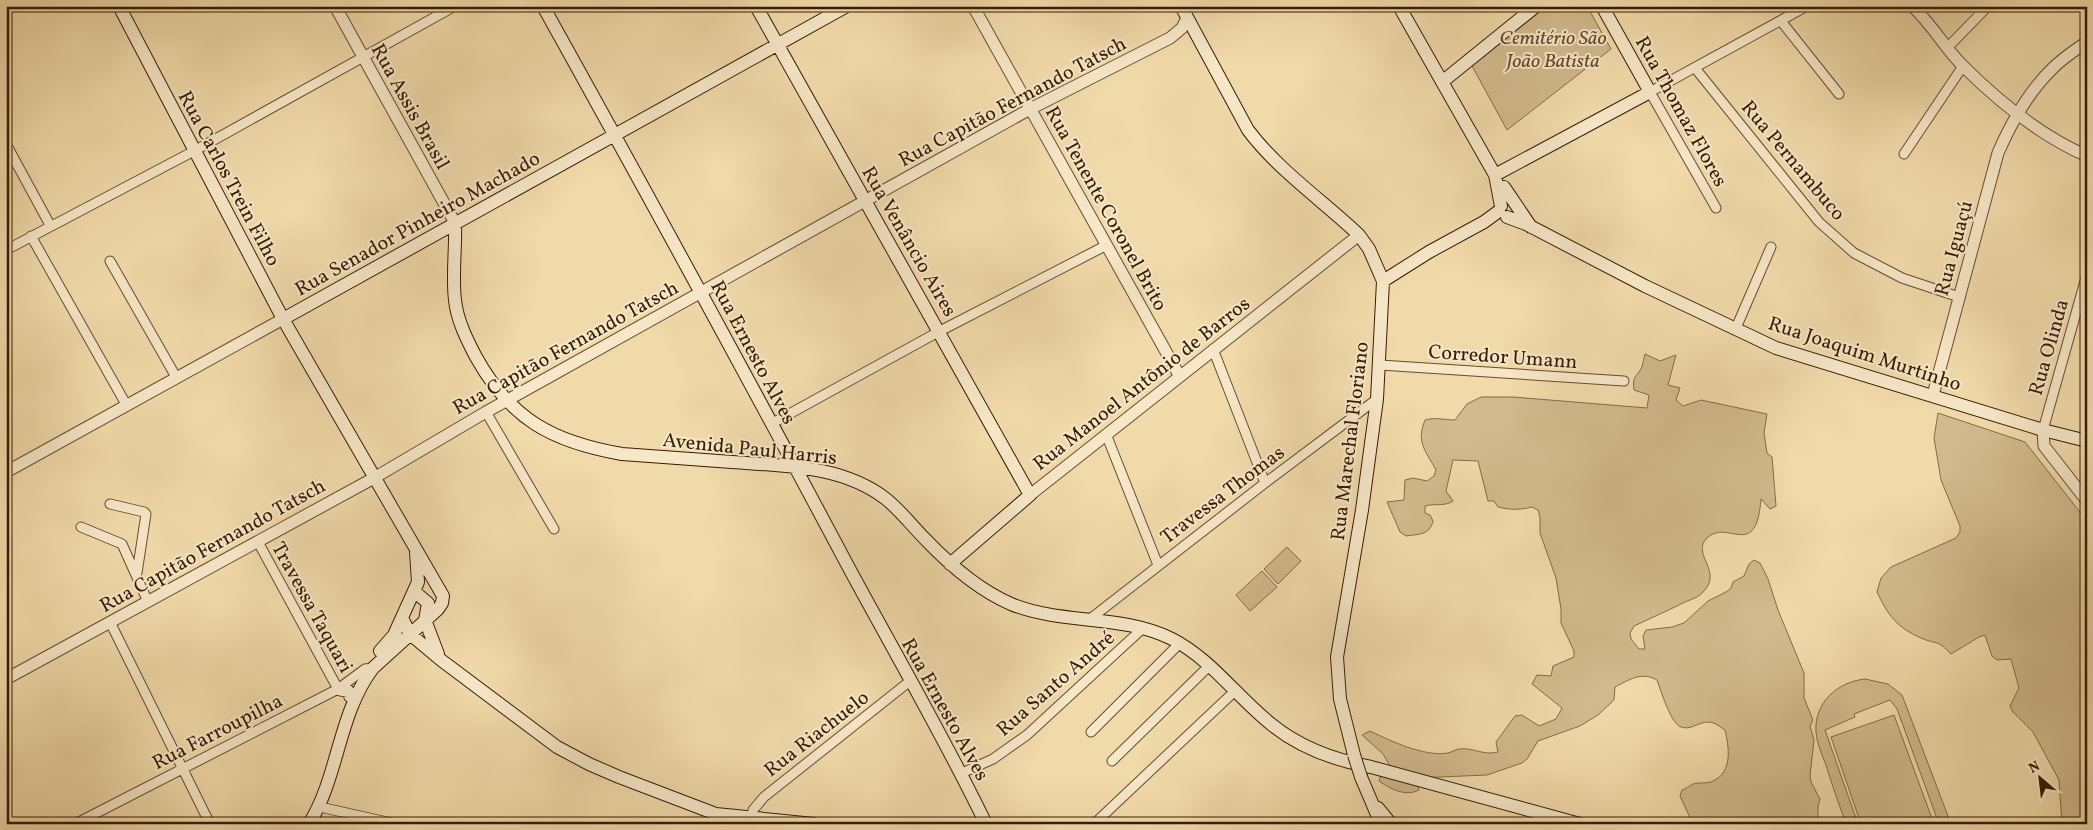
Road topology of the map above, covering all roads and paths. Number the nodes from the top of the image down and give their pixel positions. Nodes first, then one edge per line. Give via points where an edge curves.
1 (119, 6) edge
2 (335, 6) edge
3 (542, 6) edge
4 (756, 6) edge
5 (847, 6) edge
6 (973, 6) edge
7 (1399, 6) edge
8 (1536, 6) edge
9 (1602, 6) edge
10 (1807, 6) edge
11 (1912, 6) edge
12 (1988, 6) edge
13 (453, 7) edge
14 (1184, 12) edge
15 (1781, 21) junction
16 (1197, 35) junction
17 (1170, 38) junction
18 (2087, 42) edge
19 (778, 45) junction
20 (1947, 48) junction
21 (362, 57) junction
22 (1963, 66) junction
23 (1695, 68) junction
24 (1442, 82) junction
25 (1650, 92) junction
26 (1839, 94) dead end
27 (1030, 109) junction
28 (2018, 114) junction
29 (614, 135) junction
30 (6, 144) edge
31 (194, 151) junction
32 (1904, 154) dead end
33 (2087, 156) edge
34 (1506, 169) junction
35 (1495, 176) junction
36 (1504, 186) junction
37 (866, 201) junction
38 (1716, 208) dead end
39 (1506, 211) junction
40 (455, 223) junction
41 (50, 225) junction
42 (1528, 226) junction
43 (1359, 235) junction
44 (31, 236) junction
45 (1107, 245) junction
46 (1771, 247) dead end
47 (6, 250) edge
48 (110, 261) dead end
49 (2087, 274) edge
50 (1383, 281) junction
51 (701, 292) junction
52 (1959, 297) junction
53 (283, 319) junction
54 (1736, 328) junction
55 (940, 332) junction
56 (1213, 349) junction
57 (1380, 365) junction
58 (1179, 376) junction
59 (176, 377) junction
60 (1624, 381) dead end
61 (1933, 395) junction
62 (1377, 400) junction
63 (507, 401) junction
64 (127, 406) junction
65 (486, 412) junction
66 (771, 424) junction
67 (2043, 430) junction
68 (1106, 434) junction
69 (2087, 441) edge
70 (795, 467) junction
71 (6, 472) edge
72 (374, 478) junction
73 (1264, 483) junction
74 (1030, 495) junction
75 (2087, 501) edge
76 (110, 504) dead end
77 (82, 528) dead end
78 (554, 530) dead end
79 (258, 542) junction
80 (415, 547) junction
81 (950, 564) junction
82 (1158, 565) junction
83 (136, 573) junction
84 (415, 592) junction
85 (148, 602) junction
86 (402, 618) junction
87 (1090, 619) junction
88 (425, 620) junction
89 (110, 622) junction
90 (1142, 629) junction
91 (410, 634) junction
92 (1179, 644) junction
93 (441, 660) junction
94 (1209, 666) junction
95 (369, 669) junction
96 (6, 678) edge
97 (910, 681) junction
98 (338, 689) junction
99 (1236, 690) junction
100 (350, 696) junction
101 (348, 717) junction
102 (1091, 732) dead end
103 (1112, 761) dead end
104 (183, 767) junction
105 (962, 773) junction
106 (1371, 798) junction
107 (320, 807) junction
108 (751, 821) edge
109 (75, 824) edge
110 (210, 824) edge
111 (309, 824) edge
112 (396, 824) edge
113 (814, 824) edge
114 (986, 824) edge
115 (1094, 824) edge
116 (1380, 824) edge
117 (1391, 824) edge
118 (1580, 824) edge

1 - 31 main road, Rua Carlos Trein Filho
2 - 21 street, Rua Assis Brasil
3 - 29 main road, Rua Ernesto Alves
4 - 19 main road, Rua Venâncio Aires
5 - 19 main road, Rua Senador Pinheiro Machado
6 - 27 street, Rua Tenente Coronel Brito
7 - 24 main road
8 - 24 main road
9 - 25 main road, Rua Thomaz Flores
10 - 15 street
11 - 20 street
12 - 20 street
13 - 21 street
14 - 16 main road, Rua Marechal Floriano
14 - 17 street, Rua Capitão Fernando Tatsch via 1182,28
15 - 23 street
15 - 26 street
16 - 17 street, Rua Capitão Fernando Tatsch via 1190,32
16 - 43 main road, Rua Marechal Floriano via 1248,130 1260,146
17 - 27 street, Rua Capitão Fernando Tatsch
18 - 28 street, Rua Iguaçú via 2052,68
19 - 29 main road, Rua Senador Pinheiro Machado
19 - 37 main road, Rua Venâncio Aires
20 - 22 street
21 - 31 street
21 - 40 street, Rua Assis Brasil
22 - 28 street
22 - 32 street
23 - 25 street
23 - 52 street, Rua Pernambuco via 1819,222 1854,253 1902,278
24 - 35 main road
25 - 34 main road
25 - 38 street, Rua Thomaz Flores
27 - 37 street, Rua Capitão Fernando Tatsch
27 - 45 street, Rua Tenente Coronel Brito
28 - 33 street via 2068,148
28 - 52 street, Rua Iguaçú via 1998,153
29 - 40 main road, Rua Senador Pinheiro Machado
29 - 51 main road, Rua Ernesto Alves
30 - 41 street
31 - 41 street
31 - 53 main road, Rua Carlos Trein Filho
34 - 35 main road
34 - 36 main road, Rua Joaquim Murtinho
35 - 39 main road
36 - 39 main road, Rua Joaquim Murtinho
36 - 42 main road, Rua Joaquim Murtinho
37 - 51 street, Rua Capitão Fernando Tatsch
37 - 55 main road, Rua Venâncio Aires
39 - 42 main road, Rua Joaquim Murtinho
39 - 50 main road
40 - 53 main road, Rua Senador Pinheiro Machado
40 - 63 main road, Avenida Paul Harris via 455,300 462,326 487,376
41 - 44 street
42 - 54 main road, Rua Joaquim Murtinho
43 - 50 main road, Rua Marechal Floriano via 1370,249
43 - 56 street, Rua Manoel Antônio de Barros
44 - 47 street
44 - 64 street
45 - 55 street
45 - 58 street, Rua Tenente Coronel Brito
46 - 54 street
48 - 59 street
49 - 67 street, Rua Olinda
50 - 57 main road, Rua Marechal Floriano
51 - 63 street, Rua Capitão Fernando Tatsch
51 - 66 main road, Rua Ernesto Alves
52 - 61 street, Rua Iguaçú
53 - 59 street, Rua Senador Pinheiro Machado
53 - 72 main road, Rua Carlos Trein Filho
54 - 61 main road, Rua Joaquim Murtinho via 1776,348
55 - 66 street
55 - 74 main road, Rua Venâncio Aires
56 - 58 street, Rua Manoel Antônio de Barros
56 - 73 street
57 - 60 street, Corredor Umann
57 - 62 main road, Rua Marechal Floriano
58 - 68 street, Rua Manoel Antônio de Barros
59 - 64 street, Rua Senador Pinheiro Machado
61 - 67 main road, Rua Joaquim Murtinho
62 - 73 street, Travessa Thomas
62 - 106 main road, Rua Marechal Floriano, bridge via 1337,657 1340,699 1350,742
63 - 65 street, Rua Capitão Fernando Tatsch
63 - 70 main road, Avenida Paul Harris via 544,430 566,441 595,449 622,454
64 - 71 street, Rua Senador Pinheiro Machado
65 - 72 street, Rua Capitão Fernando Tatsch
65 - 78 street
66 - 70 main road, Rua Ernesto Alves
67 - 69 main road, Rua Joaquim Murtinho
67 - 75 street via 2044,446
68 - 74 street, Rua Manoel Antônio de Barros
68 - 82 street
70 - 81 main road, Avenida Paul Harris via 834,473 866,486 898,510
70 - 97 main road, Rua Ernesto Alves
72 - 79 street, Rua Capitão Fernando Tatsch
72 - 80 main road, Rua Carlos Trein Filho
73 - 82 street, Travessa Thomas
74 - 81 main road, Rua Manoel Antônio de Barros
76 - 83 street via 146,514
77 - 83 street via 122,544
79 - 85 street, Rua Capitão Fernando Tatsch
79 - 98 street, Travessa Taquari
80 - 84 main road via 419,578
80 - 88 main road, Rua Carlos Trein Filho via 443,596 442,604
81 - 87 main road, Avenida Paul Harris via 1014,604 1045,613
82 - 87 street, Travessa Thomas
83 - 85 street
84 - 86 main road
84 - 88 main road via 428,603
85 - 89 street, Rua Capitão Fernando Tatsch
86 - 91 main road
86 - 95 main road
87 - 90 main road, Avenida Paul Harris
88 - 91 main road, Rua Carlos Trein Filho
88 - 93 main road
89 - 96 street, Rua Capitão Fernando Tatsch
89 - 104 street
90 - 92 main road, Avenida Paul Harris
90 - 105 street, Rua Santo André via 1027,735 993,759
91 - 93 main road
91 - 95 main road, Rua Carlos Trein Filho
92 - 94 main road, Avenida Paul Harris
92 - 102 street
93 - 108 main road via 557,747 589,764 698,808
94 - 99 main road, Avenida Paul Harris
94 - 103 street
95 - 98 street, Rua Farroupilha
95 - 100 main road via 354,685
95 - 101 main road
97 - 105 main road, Rua Ernesto Alves
97 - 108 street, Rua Riachuelo via 764,796 757,804
98 - 100 main road via 348,691
98 - 104 street, Rua Farroupilha
99 - 115 street
99 - 118 main road, Avenida Paul Harris via 1288,737 1344,762
100 - 101 main road
101 - 107 main road
104 - 109 street, Rua Farroupilha
104 - 110 street
105 - 114 main road, Rua Ernesto Alves
106 - 116 main road, Rua Marechal Floriano
106 - 117 main road
107 - 111 main road
107 - 112 street
108 - 113 main road

